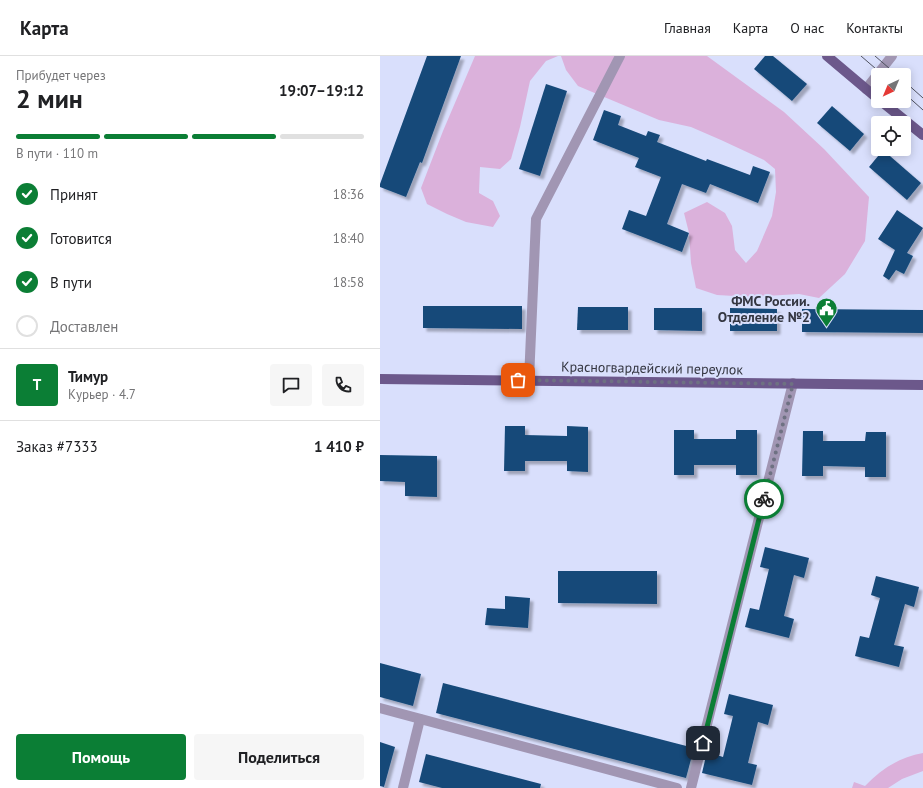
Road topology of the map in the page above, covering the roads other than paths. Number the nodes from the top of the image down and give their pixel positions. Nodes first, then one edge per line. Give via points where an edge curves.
1 (620, 56) edge
2 (828, 56) edge
3 (892, 56) edge
4 (866, 89) junction
5 (871, 93) edge
6 (890, 108) edge
7 (923, 135) edge
8 (380, 379) edge
9 (529, 380) junction
10 (793, 384) junction
11 (923, 385) edge
12 (380, 708) edge
13 (420, 719) junction
14 (403, 788) edge
15 (677, 788) edge
16 (691, 788) edge

1 - 9 street via 536,219
2 - 4 main road
3 - 4 street
4 - 5 main road
6 - 7 main road
8 - 9 main road, Красногвардейский переулок
9 - 10 main road, Красногвардейский переулок
10 - 11 main road, Красногвардейский переулок
10 - 16 street
12 - 13 street
13 - 14 street
13 - 15 street

